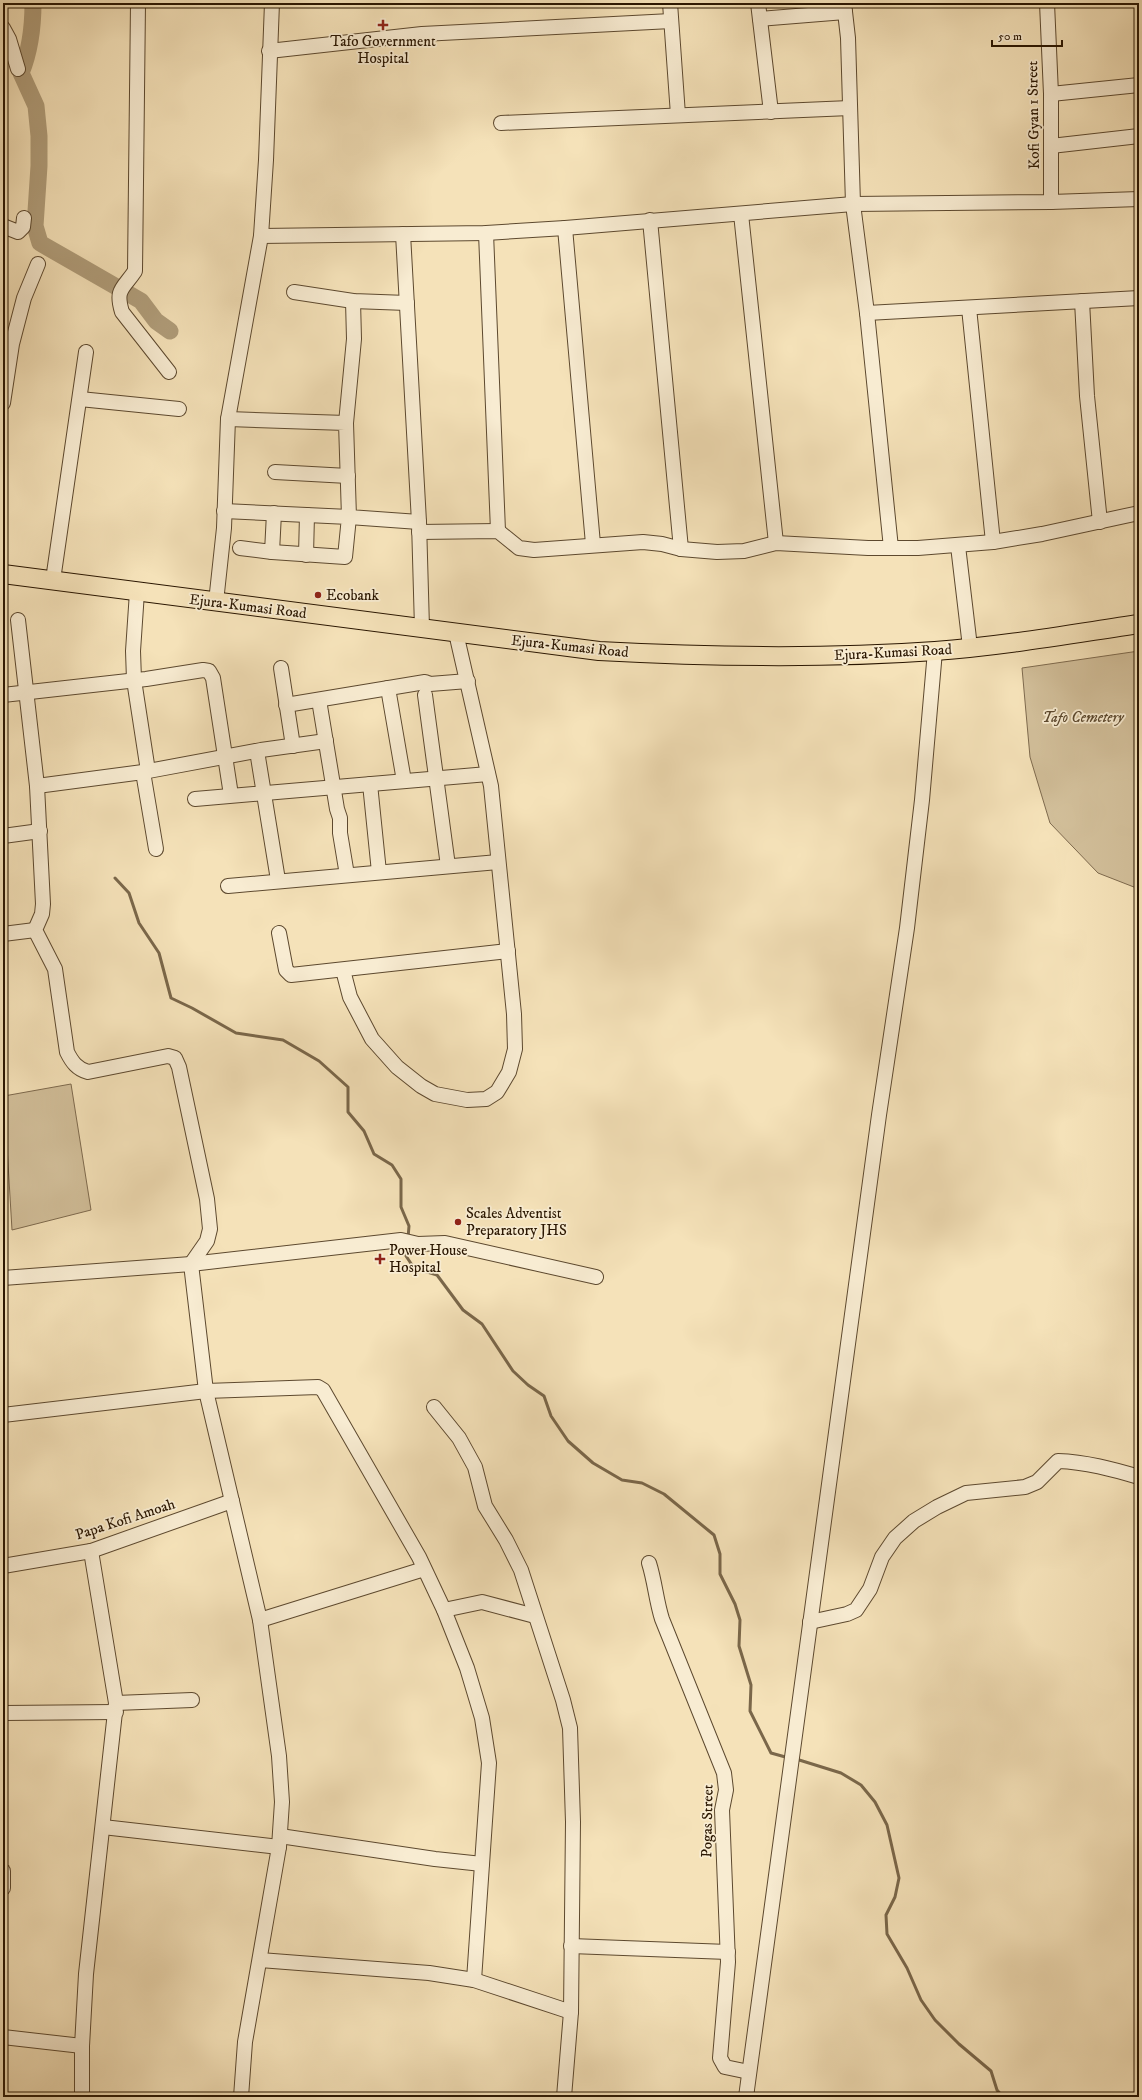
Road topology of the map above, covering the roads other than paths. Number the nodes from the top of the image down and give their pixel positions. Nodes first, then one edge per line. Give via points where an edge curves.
1 (138, 3) edge
2 (272, 3) edge
3 (670, 3) edge
4 (758, 3) edge
5 (1047, 3) edge
6 (845, 7) edge
7 (760, 19) junction
8 (672, 21) junction
9 (3, 28) edge
10 (269, 51) junction
11 (18, 69) dead end
12 (1139, 85) edge
13 (1051, 94) junction
14 (850, 108) junction
15 (771, 112) junction
16 (678, 115) junction
17 (501, 123) dead end
18 (1139, 136) edge
19 (1051, 146) junction
20 (1139, 199) edge
21 (1051, 202) junction
22 (853, 204) junction
23 (741, 214) junction
24 (24, 218) dead end
25 (650, 220) junction
26 (3, 226) edge
27 (565, 228) junction
28 (486, 233) junction
29 (403, 234) junction
30 (261, 236) junction
31 (38, 264) dead end
32 (294, 292) dead end
33 (1139, 298) edge
34 (353, 301) junction
35 (1082, 301) junction
36 (407, 303) junction
37 (969, 308) junction
38 (867, 313) junction
39 (86, 352) dead end
40 (170, 372) dead end
41 (80, 400) junction
42 (3, 403) edge
43 (179, 410) dead end
44 (228, 419) junction
45 (346, 423) junction
46 (275, 472) dead end
47 (348, 476) junction
48 (224, 510) junction
49 (274, 513) junction
50 (1139, 513) edge
51 (307, 515) junction
52 (350, 517) junction
53 (1100, 522) junction
54 (419, 527) junction
55 (498, 531) junction
56 (993, 542) junction
57 (776, 543) junction
58 (593, 544) junction
59 (958, 546) junction
60 (240, 548) dead end
61 (891, 548) junction
62 (681, 549) junction
63 (272, 552) junction
64 (306, 555) junction
65 (3, 574) edge
66 (53, 580) junction
67 (137, 592) junction
68 (216, 602) junction
69 (18, 620) dead end
70 (1139, 624) edge
71 (422, 628) junction
72 (456, 633) junction
73 (970, 647) junction
74 (935, 651) junction
75 (281, 668) dead end
76 (134, 680) junction
77 (468, 681) junction
78 (388, 688) junction
79 (27, 693) junction
80 (3, 695) edge
81 (425, 695) dead end
82 (319, 700) junction
83 (286, 705) junction
84 (326, 741) junction
85 (293, 746) junction
86 (257, 751) junction
87 (225, 758) junction
88 (145, 771) junction
89 (488, 774) junction
90 (435, 778) junction
91 (404, 781) junction
92 (370, 784) junction
93 (37, 786) junction
94 (333, 787) junction
95 (263, 793) junction
96 (231, 796) junction
97 (194, 799) dead end
98 (40, 831) junction
99 (3, 836) edge
100 (156, 848) dead end
101 (498, 862) junction
102 (448, 866) junction
103 (380, 872) junction
104 (347, 874) junction
105 (278, 880) junction
106 (228, 886) dead end
107 (35, 930) junction
108 (279, 933) dead end
109 (3, 934) edge
110 (508, 951) junction
111 (343, 970) junction
112 (191, 1264) junction
113 (596, 1277) dead end
114 (3, 1278) edge
115 (206, 1391) junction
116 (434, 1408) dead end
117 (3, 1415) edge
118 (1139, 1477) edge
119 (232, 1501) junction
120 (91, 1551) junction
121 (649, 1563) dead end
122 (3, 1566) edge
123 (424, 1569) junction
124 (444, 1610) junction
125 (535, 1616) junction
126 (260, 1620) junction
127 (810, 1622) junction
128 (192, 1700) dead end
129 (116, 1707) junction
130 (3, 1713) edge
131 (103, 1828) junction
132 (280, 1842) junction
133 (482, 1864) junction
134 (3, 1871) edge
135 (3, 1888) edge
136 (571, 1946) junction
137 (728, 1952) junction
138 (260, 1960) junction
139 (474, 1980) junction
140 (571, 2012) junction
141 (3, 2037) edge
142 (82, 2046) junction
143 (749, 2072) junction
144 (82, 2097) edge
145 (241, 2097) edge
146 (564, 2097) edge
147 (746, 2097) edge

1 - 40 street via 135,271 123,287 122,312
2 - 10 street
3 - 8 street
4 - 7 street
5 - 13 street, Kofi Gyan 1 Street
6 - 7 street
6 - 14 street
7 - 15 street
8 - 10 street via 422,34
8 - 16 street
9 - 11 street
10 - 30 street
12 - 13 street
13 - 19 street, Kofi Gyan 1 Street
14 - 15 street
14 - 22 street
15 - 16 street
16 - 17 street
18 - 19 street
19 - 21 street, Kofi Gyan 1 Street
20 - 21 street
21 - 22 street
22 - 23 street
22 - 38 street
23 - 25 street
23 - 57 street
24 - 26 street via 23,227 18,232
25 - 27 street
25 - 62 street
27 - 28 street
27 - 58 street
28 - 29 street
28 - 55 street
29 - 30 street
29 - 36 street
30 - 44 street
31 - 42 street via 24,298 12,344
32 - 34 street
33 - 35 street
34 - 36 street
34 - 45 street via 354,339
35 - 37 street
35 - 53 street via 1087,396
36 - 54 street
37 - 38 street
37 - 56 street
38 - 61 street
39 - 41 street
41 - 43 street
41 - 66 street
44 - 45 street
44 - 48 street
45 - 47 street
46 - 47 street
47 - 52 street
48 - 49 street
48 - 68 street
49 - 51 street
49 - 63 street
50 - 53 street
51 - 52 street
51 - 64 street
52 - 54 street
52 - 64 street via 345,557
53 - 56 street
54 - 55 street
54 - 71 street
55 - 58 street via 519,548 534,550
56 - 59 street
57 - 61 street
57 - 62 street via 744,551
58 - 62 street via 643,542
59 - 61 street
59 - 73 street
60 - 63 street
63 - 64 street
65 - 66 main road, Ejura-Kumasi Road
66 - 67 main road, Ejura-Kumasi Road
67 - 68 main road, Ejura-Kumasi Road
67 - 76 street
68 - 71 main road, Ejura-Kumasi Road
69 - 79 street
70 - 73 main road, Ejura-Kumasi Road
71 - 72 main road, Ejura-Kumasi Road
72 - 74 main road, Ejura-Kumasi Road via 599,651 657,654 804,656
72 - 77 street
73 - 74 main road, Ejura-Kumasi Road
74 - 127 street via 907,928 883,1085
75 - 83 street
76 - 79 street
76 - 87 street via 209,671 213,678
76 - 88 street
77 - 78 street via 430,684 424,682
77 - 89 street
78 - 82 street
78 - 91 street
79 - 80 street
79 - 93 street
81 - 90 street
82 - 83 street
82 - 84 street
83 - 85 street
84 - 85 street
84 - 94 street
85 - 86 street
86 - 87 street
86 - 95 street
87 - 88 street
87 - 96 street
88 - 93 street
88 - 100 street
89 - 90 street
89 - 101 street
90 - 91 street
90 - 102 street
91 - 92 street
92 - 94 street
92 - 103 street
93 - 98 street
94 - 95 street
94 - 104 street
95 - 96 street
95 - 105 street
96 - 97 street
98 - 99 street
98 - 107 street via 43,904
101 - 102 street
101 - 110 street
102 - 103 street
103 - 104 street
104 - 105 street
105 - 106 street
107 - 109 street
107 - 112 street via 55,969 67,1052 73,1063 88,1072 168,1056 175,1058 207,1199 210,1228 207,1241
108 - 111 street via 286,970 291,975
110 - 111 street
110 - 111 street via 515,1049 509,1072 497,1092 486,1099 466,1100 435,1094 398,1067 372,1039 350,997
112 - 113 street via 401,1240 418,1244 445,1243
112 - 114 street
112 - 115 street
115 - 117 street
115 - 119 street
115 - 123 street via 318,1387 323,1390
116 - 125 street via 459,1438 475,1467 485,1506 521,1570
118 - 127 street via 1075,1461 1058,1461 1037,1482 1025,1487 966,1494 914,1521 895,1538 882,1557 870,1589 856,1610
119 - 120 street, Papa Kofi Amoah
119 - 126 street
120 - 122 street, Papa Kofi Amoah
120 - 129 street
121 - 137 street, Pogas Street via 655,1583 656,1603 724,1773 726,1790 722,1810
123 - 124 street
123 - 126 street
124 - 125 street via 482,1602
124 - 133 street via 467,1668 482,1718 489,1763
125 - 136 street via 570,1728 573,1822
126 - 132 street via 280,1756
127 - 143 street
128 - 129 street
129 - 130 street
129 - 131 street
131 - 132 street
131 - 142 street via 86,1974
132 - 133 street
132 - 138 street
133 - 139 street
134 - 135 street
136 - 137 street
136 - 140 street
137 - 143 street, Pogas Street via 720,2058 725,2067
138 - 139 street via 429,1973
138 - 145 street via 245,2042
139 - 140 street
140 - 146 street
141 - 142 street
142 - 144 street
143 - 147 street

